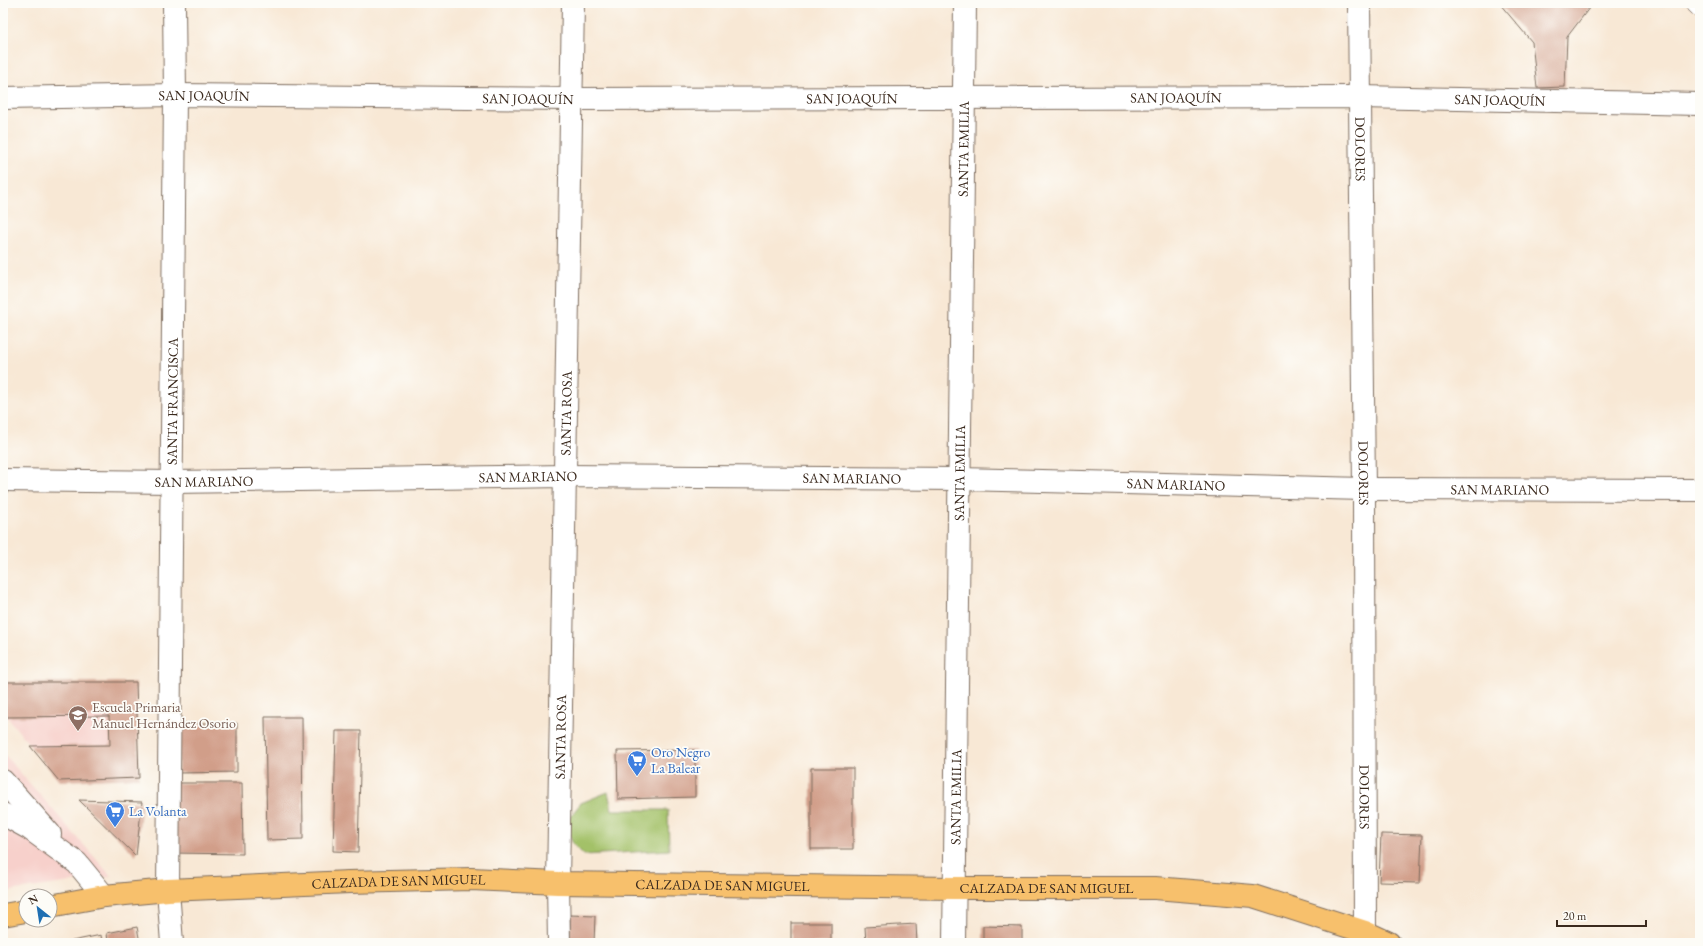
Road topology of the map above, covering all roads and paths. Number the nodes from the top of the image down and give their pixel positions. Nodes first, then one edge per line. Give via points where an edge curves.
1 (174, 3) edge
2 (573, 3) edge
3 (965, 3) edge
4 (1359, 3) edge
5 (1697, 3) edge
6 (1700, 6) edge
7 (175, 96) junction
8 (964, 97) junction
9 (1360, 97) junction
10 (3, 98) edge
11 (571, 99) junction
12 (1700, 104) edge
13 (564, 476) junction
14 (959, 479) junction
15 (3, 480) edge
16 (172, 482) junction
17 (1364, 489) junction
18 (1700, 490) edge
19 (3, 781) edge
20 (3, 814) edge
21 (77, 863) junction
22 (558, 883) junction
23 (954, 888) junction
24 (168, 890) junction
25 (104, 896) junction
26 (58, 905) edge
27 (18, 912) edge
28 (3, 915) edge
29 (1365, 938) edge
30 (172, 943) edge
31 (559, 943) edge
32 (954, 943) edge
33 (1389, 943) edge

1 - 7 street, SANTA FRANCISCA
2 - 11 street, SANTA ROSA
3 - 8 street, SANTA EMILIA
4 - 9 street, DOLORES
5 - 6 street
7 - 10 street, SAN JOAQUÍN
7 - 11 street, SAN JOAQUÍN
7 - 16 street, SANTA FRANCISCA
8 - 9 street, SAN JOAQUÍN
8 - 11 street, SAN JOAQUÍN
8 - 14 street, SANTA EMILIA
9 - 12 street, SAN JOAQUÍN
9 - 17 street, DOLORES
11 - 13 street, SANTA ROSA
13 - 14 street, SAN MARIANO
13 - 16 street, SAN MARIANO
13 - 22 street, SANTA ROSA
14 - 17 street, SAN MARIANO
14 - 23 street, SANTA EMILIA
15 - 16 street, SAN MARIANO
16 - 24 street, SANTA FRANCISCA
17 - 18 street, SAN MARIANO
17 - 29 street, DOLORES
19 - 21 street
20 - 21 street via 30,829
21 - 25 street
22 - 23 main road, CALZADA DE SAN MIGUEL
22 - 24 main road, CALZADA DE SAN MIGUEL via 471,879
22 - 31 street, SANTA ROSA
23 - 29 main road, CALZADA DE SAN MIGUEL via 1155,888 1253,896
23 - 32 street, SANTA EMILIA
24 - 25 main road, CALZADA DE SAN MIGUEL
24 - 30 street, SANTA FRANCISCA
25 - 26 main road, CALZADA DE SAN MIGUEL
27 - 28 main road
29 - 33 main road, CALZADA DE SAN MIGUEL

